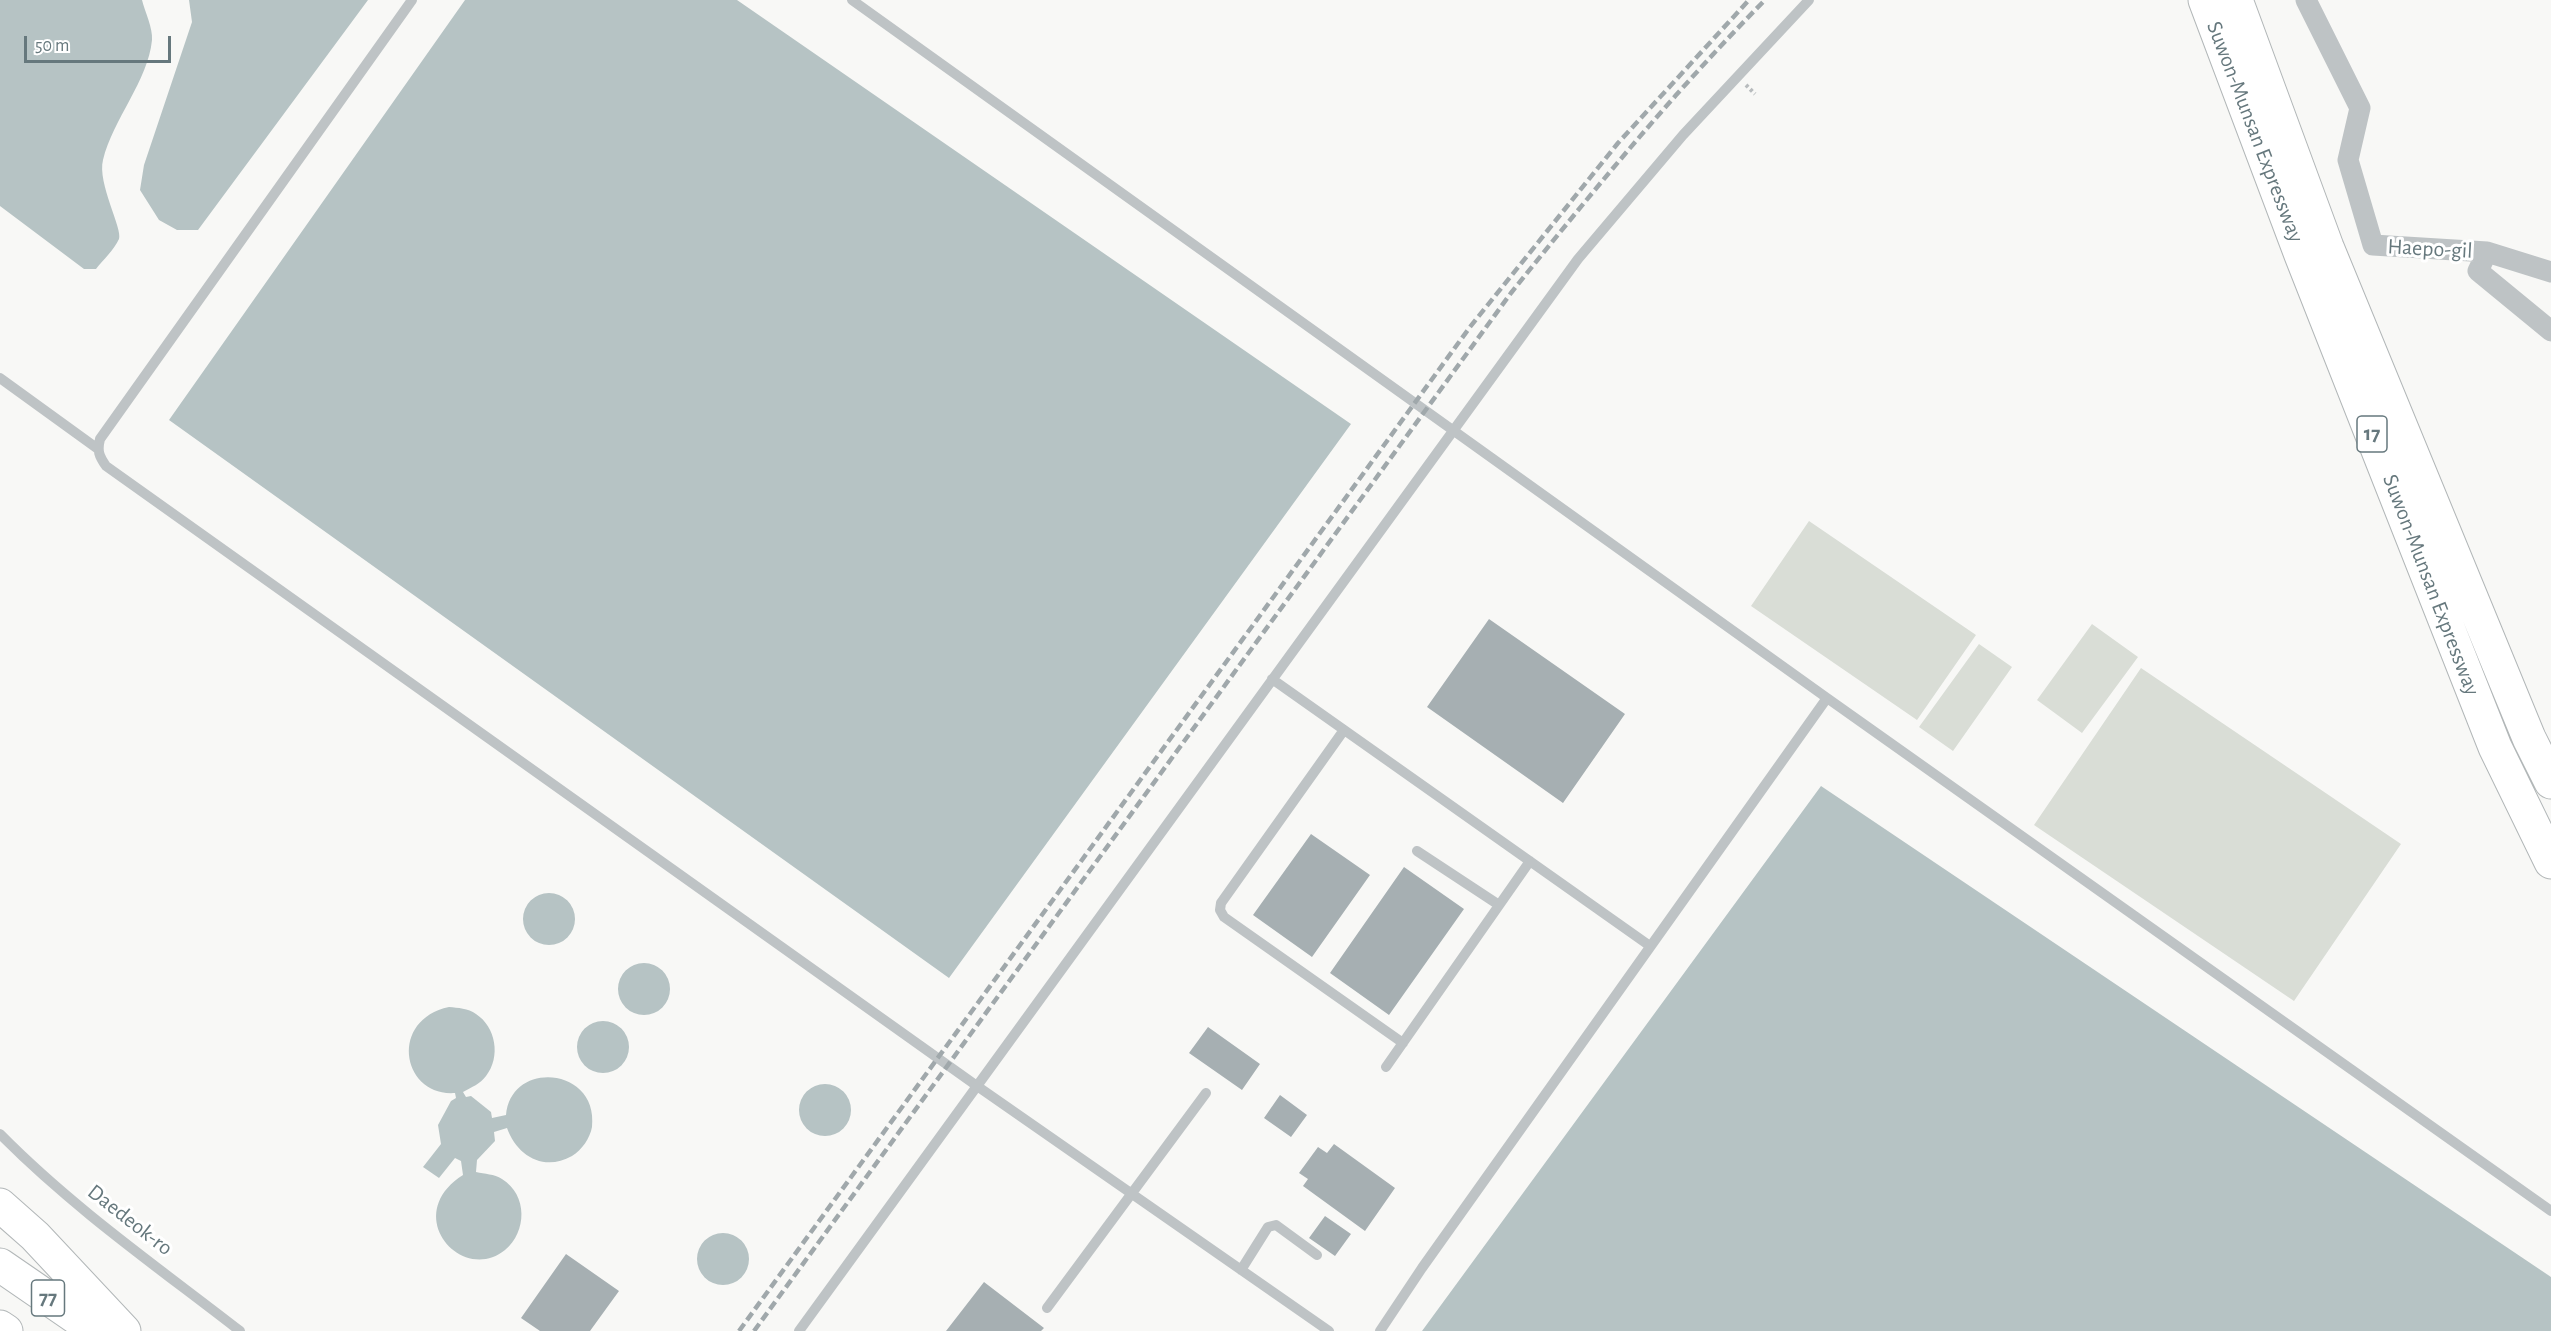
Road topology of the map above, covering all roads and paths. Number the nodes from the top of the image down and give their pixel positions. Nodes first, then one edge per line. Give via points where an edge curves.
1 (412, 0) edge
2 (852, 0) edge
3 (1809, 0) edge
4 (2205, 0) edge
5 (2236, 0) edge
6 (2306, 0) edge
7 (2487, 252) junction
8 (2551, 272) edge
9 (2551, 332) edge
10 (0, 378) edge
11 (1454, 429) junction
12 (98, 449) junction
13 (1272, 679) junction
14 (1827, 698) junction
15 (1344, 730) junction
16 (2551, 782) edge
17 (1417, 851) dead end
18 (1530, 861) junction
19 (2551, 862) edge
20 (1499, 905) junction
21 (1650, 946) junction
22 (1403, 1043) junction
23 (1386, 1067) dead end
24 (977, 1086) junction
25 (1206, 1093) dead end
26 (0, 1134) edge
27 (1132, 1194) junction
28 (0, 1205) edge
29 (2551, 1211) edge
30 (1317, 1255) dead end
31 (0, 1265) edge
32 (1241, 1270) junction
33 (1047, 1308) dead end
34 (0, 1327) edge
35 (6, 1331) edge
36 (96, 1331) edge
37 (124, 1331) edge
38 (240, 1331) edge
39 (799, 1331) edge
40 (1329, 1331) edge
41 (1380, 1331) edge

1 - 12 lane via 100,439
2 - 11 lane
3 - 11 lane via 1683,135 1578,259
4 - 19 highway, Suwon-Munsan Expressway / 17 via 2495,747
5 - 16 highway, Suwon-Munsan Expressway / 17 via 2327,248 2529,738
6 - 7 street, Haepo-gil via 2360,108 2348,160 2373,246
7 - 8 street, Haepo-gil
7 - 9 street, Haepo-gil via 2478,271
10 - 12 lane
11 - 13 lane
11 - 14 lane
12 - 24 lane via 106,466
13 - 15 lane
13 - 24 lane
14 - 21 lane
14 - 29 lane
15 - 18 lane
15 - 22 lane via 1221,903 1220,910 1224,917
17 - 20 lane
18 - 20 lane
18 - 21 lane
20 - 22 lane
21 - 41 lane
22 - 23 lane
24 - 27 lane
24 - 39 lane
25 - 27 lane
26 - 38 lane, Daedeok-ro via 27,1162 98,1221
27 - 32 lane
27 - 33 lane
28 - 37 highway via 35,1236
30 - 32 lane via 1272,1225
31 - 36 highway, 77
32 - 40 lane
34 - 35 highway, 77

